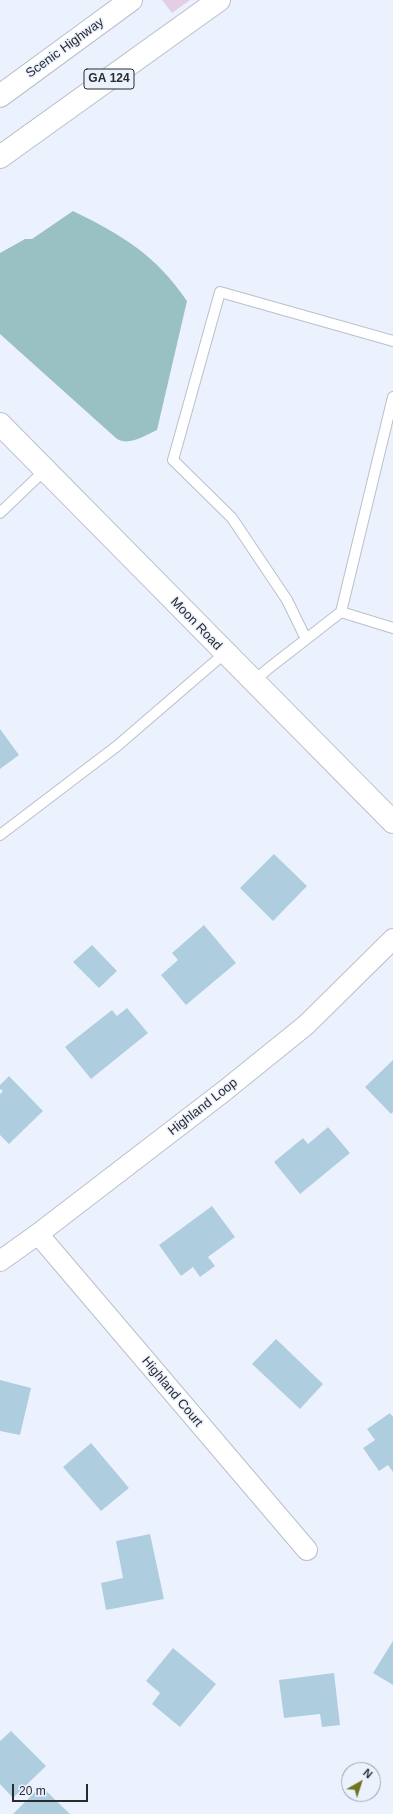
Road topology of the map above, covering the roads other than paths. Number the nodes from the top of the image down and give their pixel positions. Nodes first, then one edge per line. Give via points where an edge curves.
1 (131, 0) edge
2 (219, 0) edge
3 (0, 96) edge
4 (0, 157) edge
5 (393, 341) edge
6 (393, 397) edge
7 (0, 424) edge
8 (45, 470) junction
9 (0, 513) edge
10 (341, 612) junction
11 (393, 628) edge
12 (306, 639) junction
13 (225, 653) junction
14 (253, 682) junction
15 (393, 822) edge
16 (0, 835) edge
17 (393, 939) edge
18 (38, 1234) junction
19 (0, 1261) edge
20 (307, 1550) dead end

1 - 3 main road, Scenic Highway
2 - 4 main road, GA 124
5 - 12 lane via 220,292 173,460 232,518 287,600
6 - 10 lane
7 - 8 main road, Moon Road
8 - 9 lane
8 - 13 main road, Moon Road
10 - 11 lane
10 - 12 lane
12 - 14 lane
13 - 14 main road, Moon Road
13 - 16 lane via 117,746
14 - 15 main road, Moon Road
17 - 18 street, Highland Loop via 306,1025
18 - 19 street, Highland Loop
18 - 20 street, Highland Court

